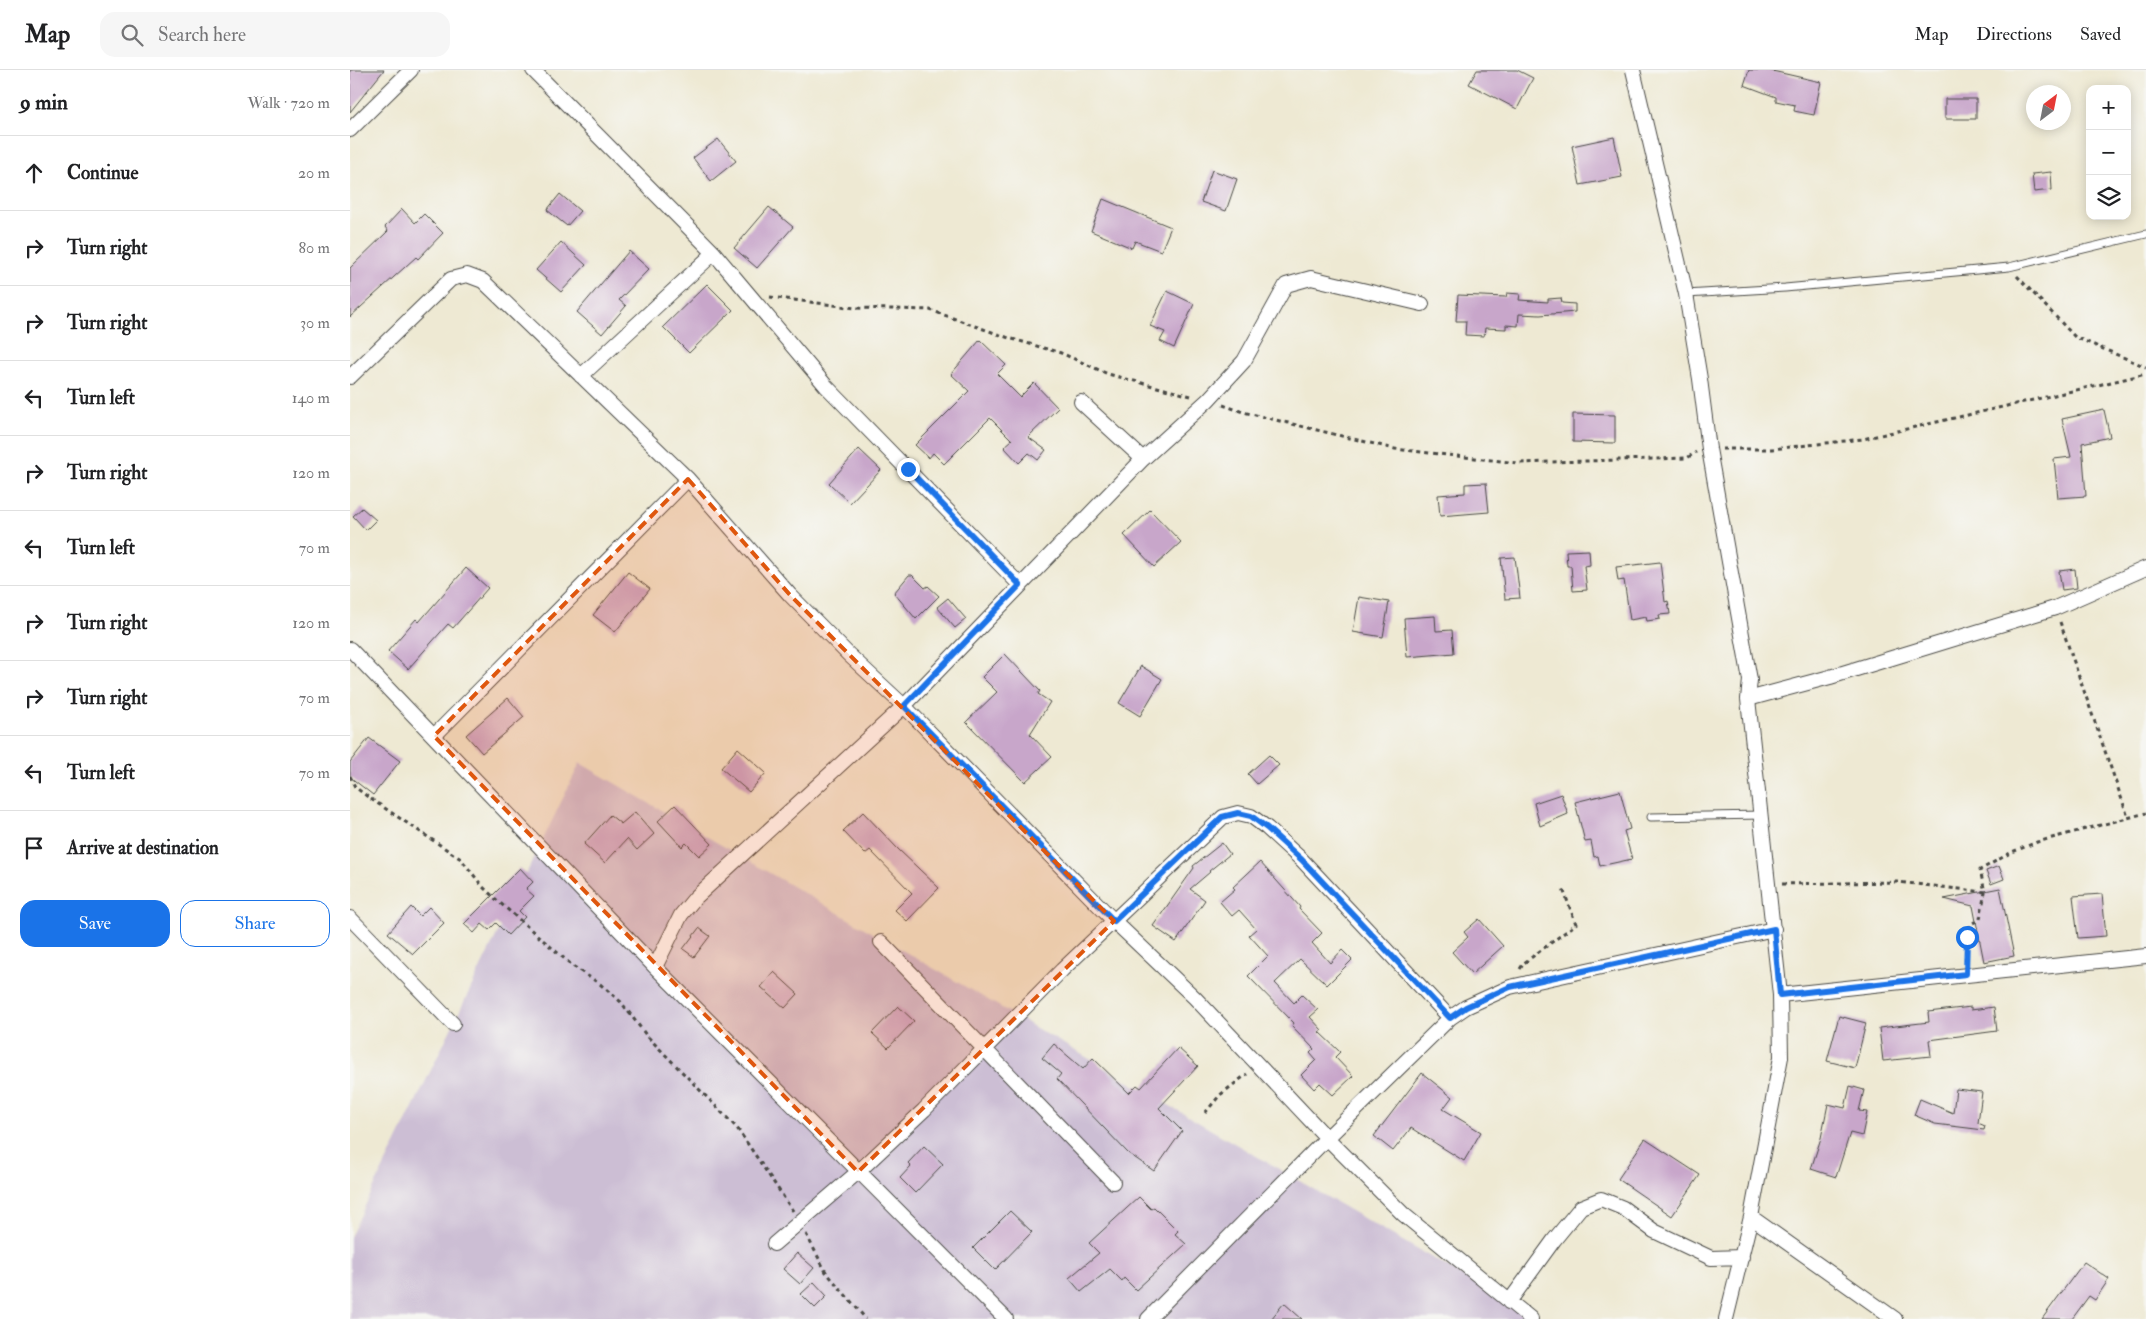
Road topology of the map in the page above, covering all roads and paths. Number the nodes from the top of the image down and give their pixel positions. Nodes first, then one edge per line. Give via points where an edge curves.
1 (411, 70) edge
2 (534, 70) edge
3 (1633, 70) edge
4 (350, 130) edge
5 (2146, 234) edge
6 (714, 253) junction
7 (2009, 267) junction
8 (1686, 294) junction
9 (1422, 304) dead end
10 (2146, 367) edge
11 (2146, 374) edge
12 (581, 376) junction
13 (350, 377) edge
14 (1081, 402) dead end
15 (1709, 449) junction
16 (1143, 459) junction
17 (688, 479) junction
18 (2146, 568) edge
19 (1020, 585) junction
20 (2055, 608) junction
21 (350, 649) edge
22 (1748, 699) junction
23 (904, 706) junction
24 (434, 736) junction
25 (350, 776) edge
26 (2146, 813) edge
27 (1762, 815) junction
28 (1651, 817) dead end
29 (2128, 817) junction
30 (1769, 884) junction
31 (1563, 889) dead end
32 (1985, 892) junction
33 (350, 918) edge
34 (1114, 921) junction
35 (1774, 929) junction
36 (881, 942) dead end
37 (2146, 956) edge
38 (655, 967) junction
39 (1966, 974) junction
40 (1510, 987) junction
41 (1780, 995) junction
42 (1450, 1018) junction
43 (452, 1024) dead end
44 (984, 1049) junction
45 (1255, 1060) junction
46 (1205, 1114) dead end
47 (1328, 1138) junction
48 (858, 1172) junction
49 (1113, 1182) dead end
50 (1752, 1217) junction
51 (800, 1222) junction
52 (774, 1244) dead end
53 (1742, 1257) junction
54 (1510, 1302) junction
55 (866, 1319) edge
56 (1006, 1319) edge
57 (1148, 1319) edge
58 (1531, 1319) edge
59 (1726, 1319) edge
60 (1895, 1319) edge

1 - 4 street
2 - 6 street
3 - 8 street
5 - 7 lane
6 - 12 street
6 - 19 street via 826,386
7 - 8 lane
7 - 10 path via 2075,337
8 - 15 street
9 - 16 street via 1311,278 1286,285 1244,361 1208,400
11 - 15 path via 1863,439 1772,448
12 - 13 street via 483,281 467,275 451,280
12 - 17 street
14 - 16 street
15 - 22 street via 1750,680
16 - 19 street
17 - 23 street via 790,595
17 - 24 street
18 - 20 street
19 - 23 street
20 - 22 street
20 - 29 path
21 - 24 street
22 - 27 street
23 - 34 street
23 - 38 street via 695,898 681,915
24 - 38 street
25 - 51 path via 355,787 368,797 461,859 499,902 574,967 621,1002 646,1035 737,1128
26 - 29 path
27 - 28 lane
27 - 30 street
29 - 32 path via 2012,852 1980,870
30 - 32 path via 1898,882
30 - 35 street
31 - 40 path via 1576,924 1524,963
32 - 39 path via 1980,919 1971,924 1967,937
33 - 43 street
34 - 42 street via 1222,817 1238,813 1251,816 1302,860
34 - 44 street
34 - 45 street
35 - 40 street
35 - 41 street
36 - 44 street
37 - 39 street
38 - 48 street
39 - 41 street
40 - 42 street
41 - 50 street via 1781,1057
42 - 47 street
44 - 48 street
44 - 49 street
45 - 46 path via 1245,1077 1220,1095
45 - 47 street
47 - 54 street via 1403,1214
47 - 57 street
48 - 51 street
48 - 56 street
50 - 53 street
50 - 60 street
51 - 52 street
51 - 55 path via 826,1272
53 - 54 street via 1711,1258 1654,1231 1623,1208 1600,1199 1581,1207
53 - 59 street
54 - 58 street

